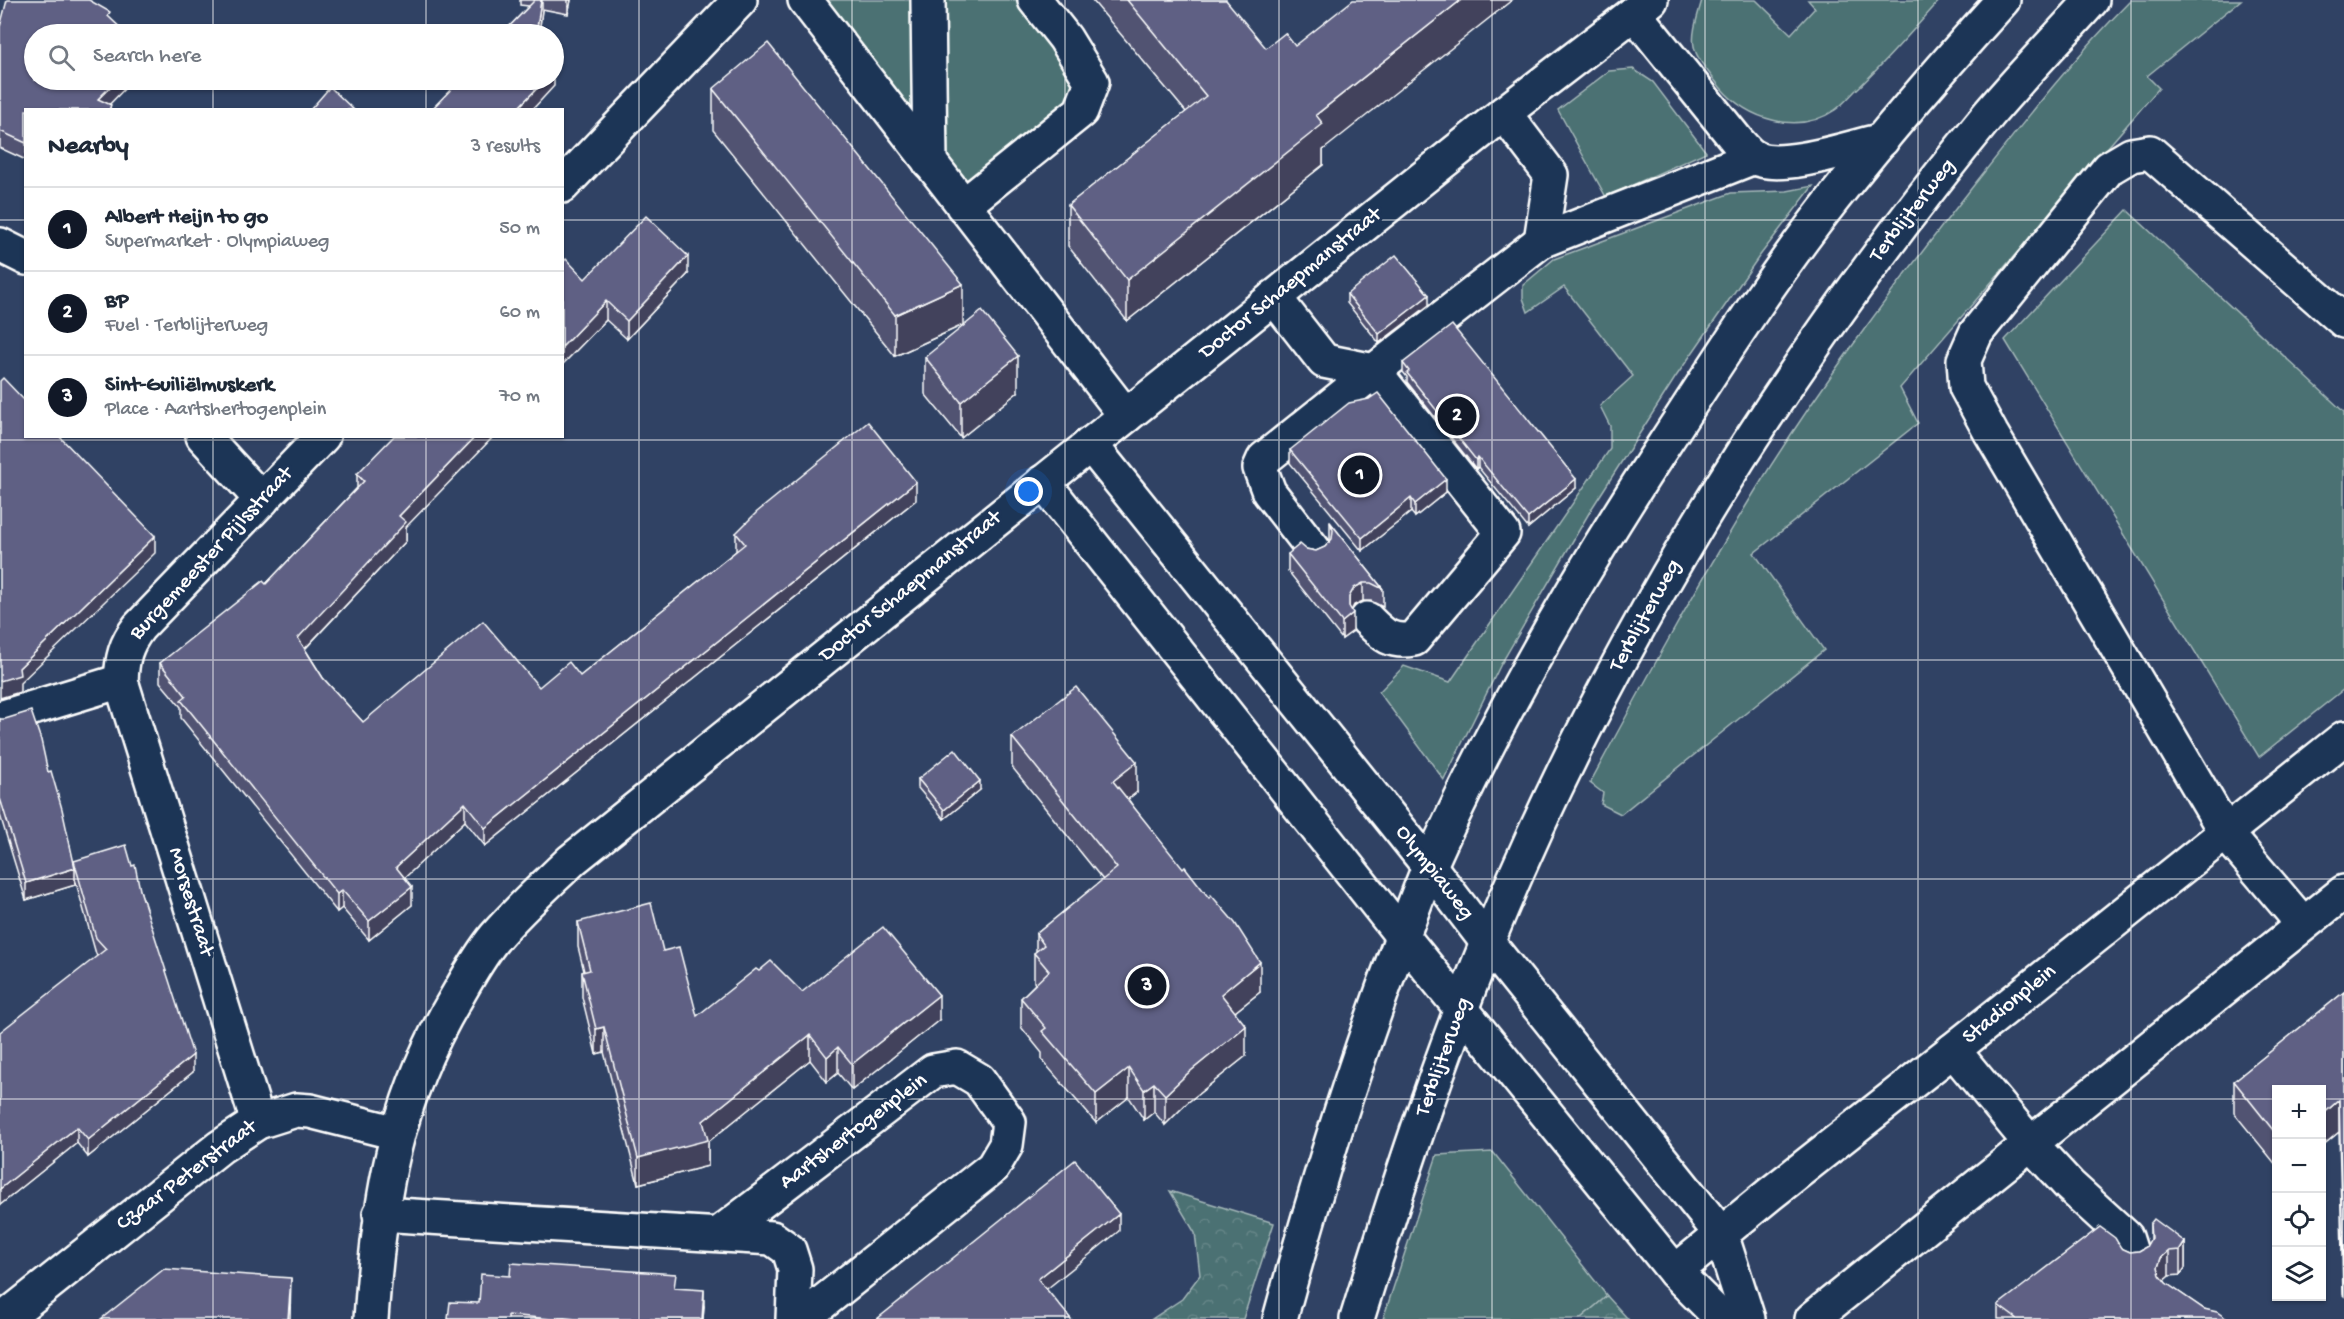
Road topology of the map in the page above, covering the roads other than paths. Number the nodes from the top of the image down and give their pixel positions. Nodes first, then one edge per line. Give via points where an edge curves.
1 (740, 0) edge
2 (805, 0) edge
3 (928, 0) edge
4 (1035, 0) edge
5 (2003, 0) edge
6 (2092, 0) edge
7 (1643, 6) edge
8 (1504, 113) junction
9 (1882, 140) junction
10 (1754, 158) junction
11 (930, 163) junction
12 (564, 184) edge
13 (963, 206) junction
14 (1541, 241) junction
15 (0, 245) edge
16 (24, 257) edge
17 (1274, 297) junction
18 (2344, 321) edge
19 (1374, 371) junction
20 (1126, 416) junction
21 (205, 438) edge
22 (321, 438) edge
23 (1090, 444) junction
24 (1043, 482) junction
25 (262, 500) junction
26 (1314, 550) edge
27 (1367, 619) dead end
28 (121, 681) junction
29 (0, 718) edge
30 (2344, 738) edge
31 (2226, 833) junction
32 (1430, 866) junction
33 (2344, 892) edge
34 (2303, 924) junction
35 (1403, 937) junction
36 (1487, 942) junction
37 (1461, 1008) junction
38 (1953, 1050) junction
39 (258, 1122) junction
40 (397, 1133) junction
41 (2030, 1143) junction
42 (380, 1214) junction
43 (719, 1234) junction
44 (1720, 1234) junction
45 (2133, 1260) edge
46 (1675, 1272) junction
47 (4, 1319) edge
48 (371, 1319) edge
49 (793, 1319) edge
50 (802, 1319) edge
51 (1280, 1319) edge
52 (1357, 1319) edge
53 (1722, 1319) edge
54 (1748, 1319) edge
55 (1812, 1319) edge

1 - 12 street
2 - 11 street
3 - 11 street
4 - 13 street via 1092,82 1081,111
5 - 9 street
6 - 36 street, Terblijterweg via 1992,110 1936,181 1864,274 1746,446 1660,588 1605,690
7 - 8 street, Doctor Schaepmanstraat
7 - 10 street via 1738,142
8 - 14 street via 1551,175
8 - 17 street, Doctor Schaepmanstraat
9 - 10 street via 1788,161
9 - 32 street via 1787,262 1606,533 1513,698
10 - 14 street
11 - 13 street
13 - 20 street
14 - 19 street
15 - 16 street
17 - 19 street via 1324,362
17 - 20 street, Doctor Schaepmanstraat
18 - 31 street via 2150,152 2132,155 2109,168 1976,333 1964,360 1966,387 1991,433
19 - 26 street via 1264,459 1260,468 1269,492
19 - 27 street via 1503,533 1414,639 1399,641 1384,636
20 - 23 street, Doctor Schaepmanstraat
21 - 25 street
22 - 25 street, Burgemeester Pijlsstraat
23 - 24 street, Doctor Schaepmanstraat
23 - 32 street, Olympiaweg
24 - 35 street
24 - 40 street, Doctor Schaepmanstraat via 572,860 519,909 472,970 432,1038
25 - 28 street, Burgemeester Pijlsstraat via 128,641
28 - 29 street
28 - 39 street, Morsestraat
30 - 31 street, Stadionplein
31 - 34 street
31 - 38 street, Stadionplein
32 - 35 street
32 - 36 street, Olympiaweg
33 - 34 street
34 - 41 street
35 - 37 street
35 - 51 street via 1345,1095
36 - 37 street, Terblijterweg
36 - 44 street, Olympiaweg
37 - 46 street
37 - 52 street, Terblijterweg
38 - 41 street
38 - 44 street, Stadionplein
39 - 40 street, Czaar Peterstraat via 296,1110 310,1111
39 - 47 street, Czaar Peterstraat via 176,1181
40 - 42 street, Doctor Schaepmanstraat
41 - 45 street via 2126,1237
41 - 55 street
42 - 43 street
42 - 48 street, Doctor Schaepmanstraat
43 - 49 street via 772,1238 789,1250 795,1269
43 - 50 street, Aartshertogenplein via 933,1071 957,1067 979,1080 1009,1122 1006,1145 993,1167
44 - 46 street, Stadionplein
44 - 54 street, Olympiaweg
46 - 53 street

